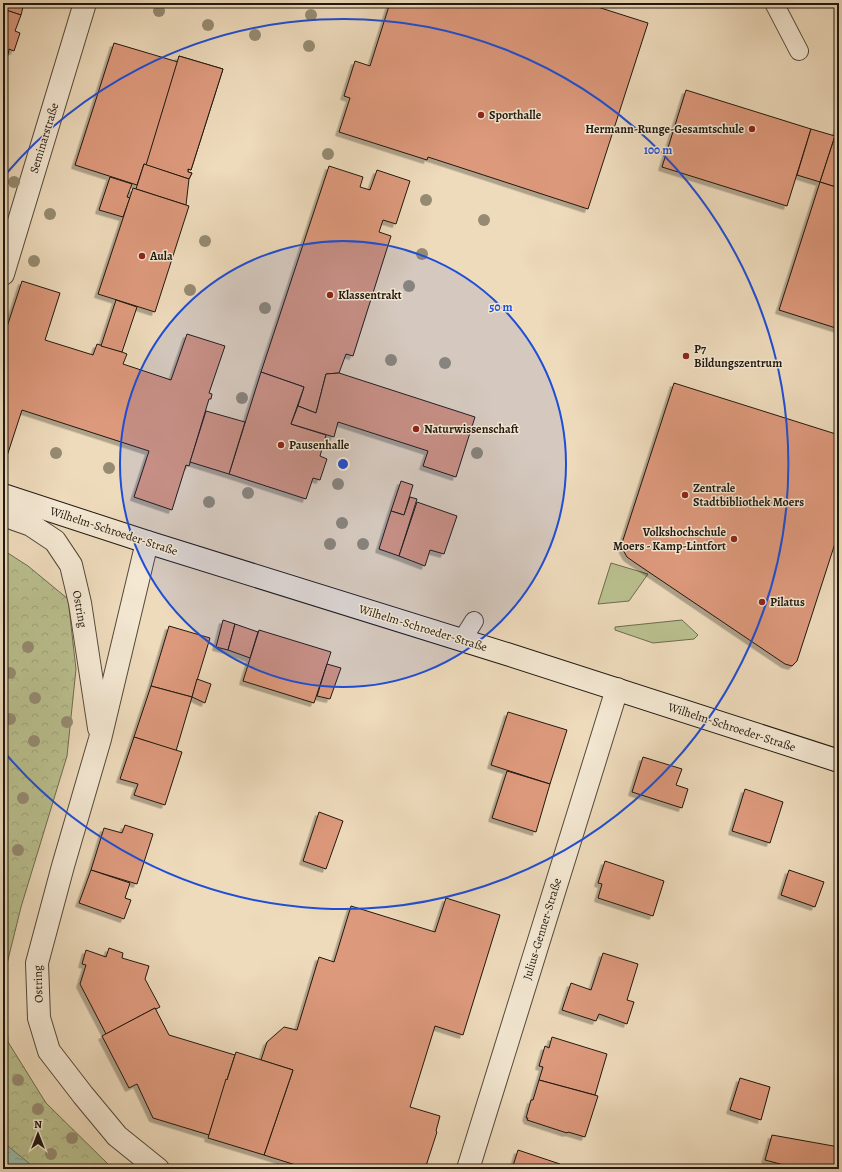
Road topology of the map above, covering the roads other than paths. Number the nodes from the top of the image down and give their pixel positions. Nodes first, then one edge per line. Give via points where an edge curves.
1 (85, 3) edge
2 (774, 3) edge
3 (799, 52) dead end
4 (3, 274) edge
5 (4, 501) edge
6 (147, 542) junction
7 (474, 621) dead end
8 (462, 640) junction
9 (617, 689) junction
10 (100, 739) junction
11 (839, 761) edge
12 (158, 1169) edge
13 (468, 1169) edge

1 - 4 street, Seminarstraße
2 - 3 lane
5 - 6 street, Wilhelm-Schroeder-Straße
5 - 10 street, Ostring via 31,525 55,541 72,565
6 - 8 street, Wilhelm-Schroeder-Straße
6 - 10 street, Ostring
7 - 8 lane
8 - 9 street, Wilhelm-Schroeder-Straße
9 - 11 street, Wilhelm-Schroeder-Straße
9 - 13 street, Julius-Genner-Straße
10 - 12 street, Ostring via 36,963 39,1018 49,1051 83,1096 117,1136

